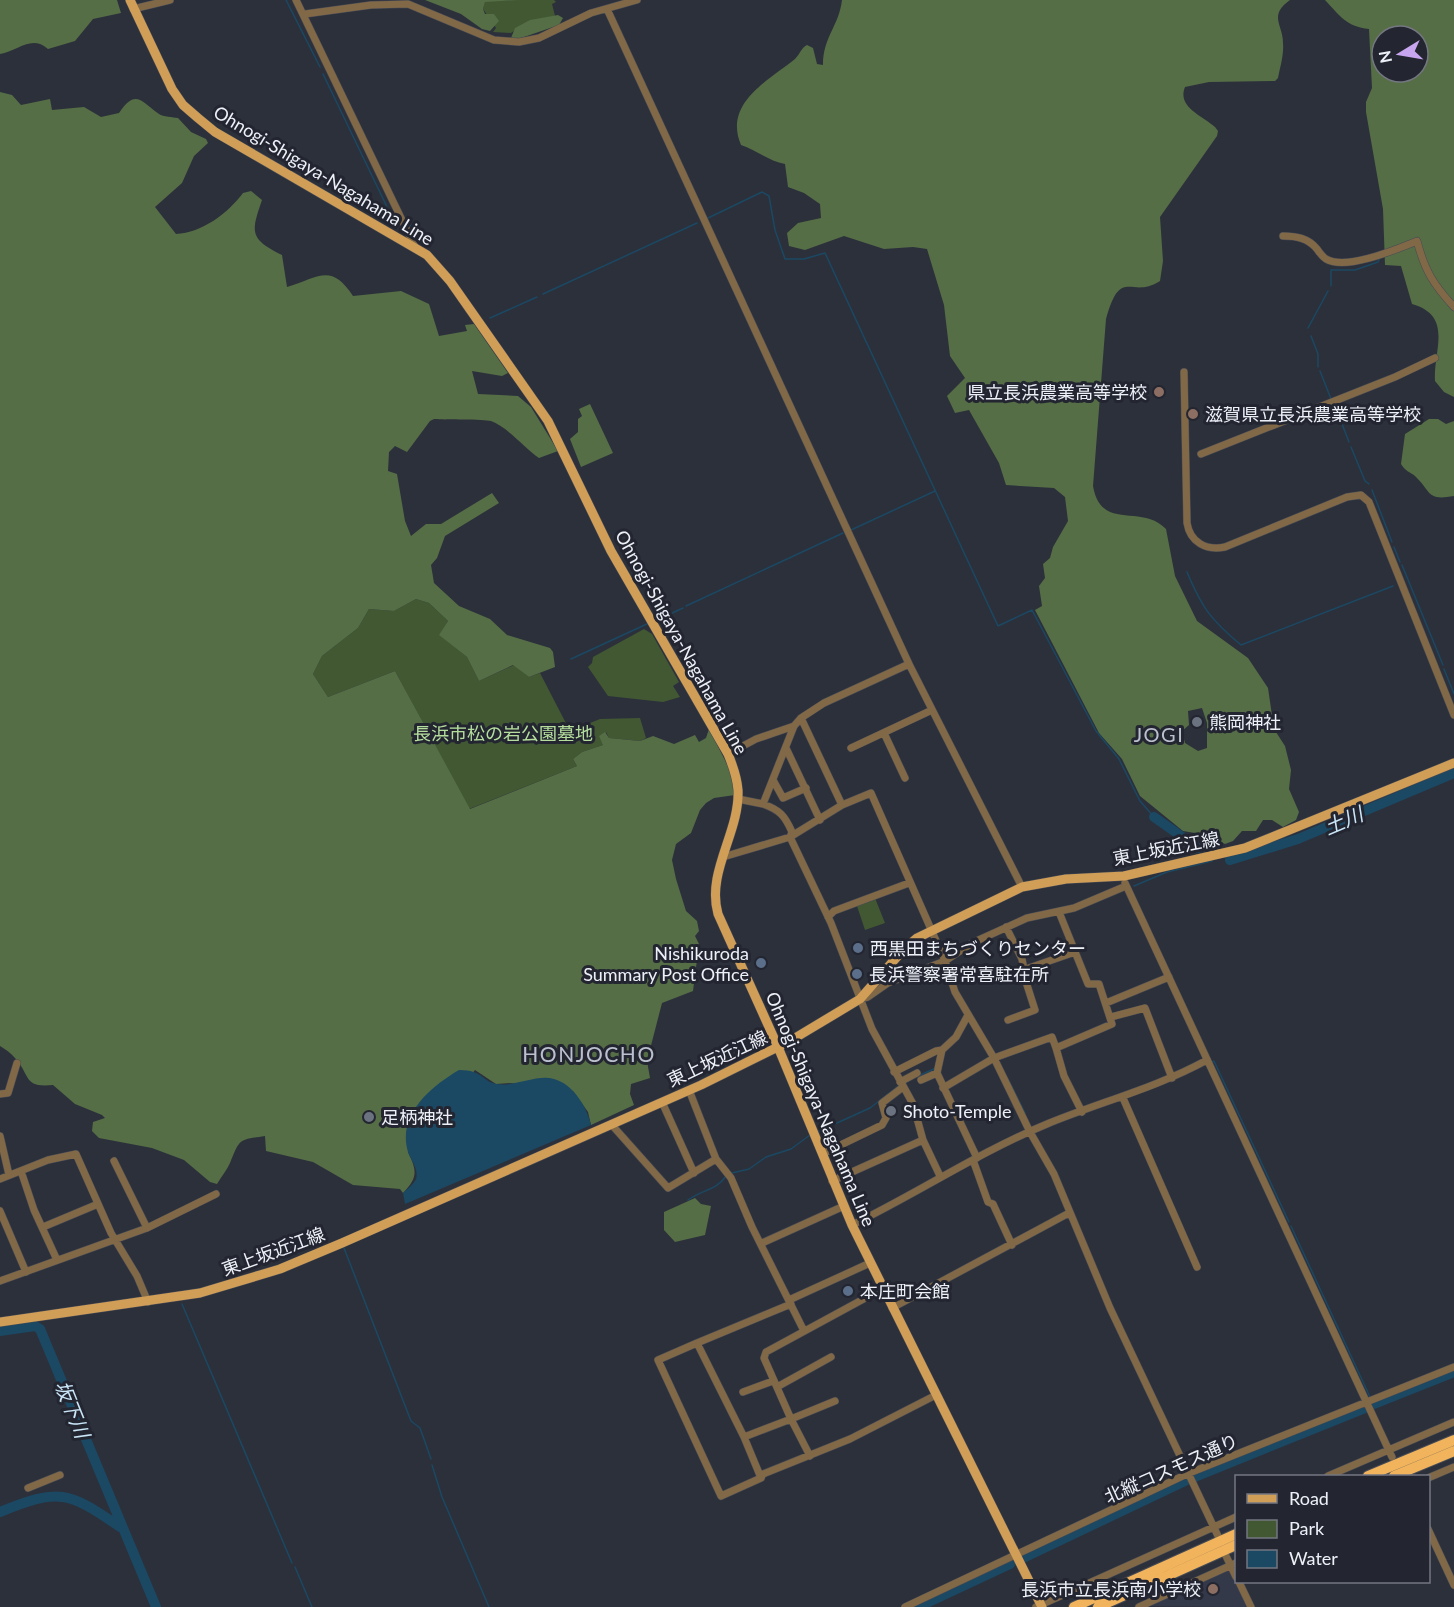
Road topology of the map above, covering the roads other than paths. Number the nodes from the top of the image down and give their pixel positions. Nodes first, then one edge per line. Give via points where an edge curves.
1 (170, 0) edge
2 (296, 0) edge
3 (637, 0) edge
4 (370, 3) edge
5 (132, 4) edge
6 (607, 9) junction
7 (305, 14) junction
8 (1283, 236) dead end
9 (415, 247) junction
10 (1454, 307) edge
11 (1435, 358) dead end
12 (1184, 372) dead end
13 (1201, 454) dead end
14 (909, 664) junction
15 (932, 710) junction
16 (1454, 715) edge
17 (801, 718) junction
18 (794, 726) junction
19 (884, 733) junction
20 (786, 748) junction
21 (851, 748) dead end
22 (728, 754) junction
23 (1454, 763) edge
24 (905, 777) dead end
25 (773, 780) junction
26 (806, 788) junction
27 (738, 799) junction
28 (764, 804) junction
29 (842, 806) junction
30 (820, 820) junction
31 (790, 837) junction
32 (723, 857) junction
33 (1124, 876) junction
34 (909, 883) junction
35 (1126, 886) junction
36 (1022, 887) junction
37 (1059, 912) junction
38 (828, 917) junction
39 (1006, 927) junction
40 (931, 930) junction
41 (1075, 952) junction
42 (945, 961) junction
43 (1026, 969) junction
44 (880, 976) junction
45 (1169, 977) junction
46 (888, 983) junction
47 (860, 999) junction
48 (1106, 1003) junction
49 (968, 1016) junction
50 (1110, 1017) junction
51 (1008, 1020) dead end
52 (778, 1047) junction
53 (1056, 1048) junction
54 (940, 1050) junction
55 (996, 1058) junction
56 (1208, 1062) junction
57 (17, 1063) dead end
58 (894, 1072) junction
59 (917, 1073) dead end
60 (937, 1073) junction
61 (1172, 1078) junction
62 (921, 1080) dead end
63 (901, 1084) junction
64 (943, 1088) junction
65 (689, 1090) junction
66 (0, 1094) edge
67 (1123, 1098) junction
68 (662, 1102) junction
69 (1082, 1110) junction
70 (611, 1124) junction
71 (1030, 1132) junction
72 (0, 1136) edge
73 (923, 1140) junction
74 (822, 1154) junction
75 (717, 1159) junction
76 (975, 1159) junction
77 (114, 1161) dead end
78 (21, 1171) junction
79 (694, 1173) junction
80 (9, 1175) junction
81 (940, 1176) junction
82 (0, 1179) edge
83 (832, 1181) junction
84 (216, 1194) dead end
85 (98, 1204) junction
86 (844, 1206) junction
87 (0, 1211) edge
88 (1069, 1213) junction
89 (852, 1225) junction
90 (43, 1227) junction
91 (147, 1228) junction
92 (114, 1238) junction
93 (762, 1243) junction
94 (1012, 1245) junction
95 (57, 1260) junction
96 (870, 1263) junction
97 (1197, 1267) dead end
98 (26, 1272) junction
99 (0, 1281) edge
100 (882, 1288) junction
101 (148, 1302) junction
102 (790, 1302) junction
103 (892, 1308) junction
104 (0, 1322) edge
105 (804, 1331) junction
106 (697, 1343) junction
107 (831, 1357) dead end
108 (1454, 1367) edge
109 (775, 1384) junction
110 (743, 1392) dead end
111 (936, 1395) junction
112 (1369, 1400) junction
113 (835, 1401) dead end
114 (791, 1419) junction
115 (1454, 1422) edge
116 (744, 1437) junction
117 (1454, 1440) edge
118 (1454, 1451) edge
119 (1390, 1454) junction
120 (810, 1456) junction
121 (1454, 1467) edge
122 (60, 1475) dead end
123 (1331, 1475) edge
124 (1370, 1475) edge
125 (1396, 1475) edge
126 (1189, 1477) junction
127 (1430, 1477) edge
128 (761, 1478) junction
129 (28, 1488) dead end
130 (1235, 1516) edge
131 (1213, 1527) junction
132 (1430, 1533) edge
133 (1235, 1534) edge
134 (1218, 1536) dead end
135 (1235, 1545) edge
136 (1014, 1556) junction
137 (1226, 1556) dead end
138 (1234, 1564) edge
139 (1240, 1583) edge
140 (1454, 1585) edge
141 (1040, 1606) edge
142 (905, 1607) edge
143 (1074, 1607) edge
144 (1098, 1607) edge
145 (1139, 1607) edge
146 (1251, 1607) edge

1 - 5 street
2 - 7 street
3 - 6 street
4 - 6 street via 408,4 494,40 519,42 539,38
4 - 7 street
5 - 9 main road, Ohnogi-Shigaya-Nagahama Line via 172,89 198,118 215,132
6 - 14 street
7 - 9 street
8 - 10 street via 1297,236 1335,262 1354,262 1417,241 1432,282
9 - 22 main road, Ohnogi-Shigaya-Nagahama Line via 450,281 548,421 611,551
11 - 13 street
12 - 16 street via 1186,523 1194,539 1210,548 1225,547 1347,497 1361,495 1368,502
14 - 15 street
14 - 17 street via 824,703
15 - 19 street
15 - 36 street
17 - 18 street
17 - 29 street
18 - 20 street
18 - 22 street
19 - 21 street
19 - 24 street
20 - 25 street
20 - 26 street
22 - 27 main road, Ohnogi-Shigaya-Nagahama Line
23 - 33 main road, 東上坂近江線 via 1245,848
25 - 26 street via 783,798
25 - 28 street
26 - 30 street
27 - 28 street
27 - 32 main road, Ohnogi-Shigaya-Nagahama Line
28 - 31 street via 781,812 792,832
29 - 30 street
29 - 34 street via 872,793
30 - 31 street
31 - 32 street
31 - 38 street
32 - 52 main road, Ohnogi-Shigaya-Nagahama Line via 715,895 718,914
33 - 35 street
33 - 36 main road, 東上坂近江線 via 1066,879
34 - 38 street via 834,911
34 - 40 street
35 - 37 street
35 - 45 street
36 - 40 main road, 東上坂近江線
37 - 39 street via 1037,915
37 - 41 street
38 - 47 street
39 - 42 street
39 - 43 street
40 - 42 street
40 - 44 main road, 東上坂近江線 via 903,950
41 - 43 street
41 - 48 street via 1088,984 1099,984
42 - 46 street
42 - 49 street
43 - 51 street via 1035,1010
44 - 46 street
44 - 47 main road, 東上坂近江線
45 - 48 street
45 - 56 street
46 - 47 street
47 - 52 main road, 東上坂近江線
47 - 58 street
48 - 50 street
49 - 54 street via 956,1036
49 - 55 street
50 - 53 street via 1111,1026
50 - 61 street via 1145,1008
52 - 65 main road, 東上坂近江線
52 - 74 main road, Ohnogi-Shigaya-Nagahama Line
53 - 55 street via 1052,1037
53 - 69 street via 1064,1076
54 - 58 street
54 - 60 street
55 - 64 street
55 - 71 street
56 - 61 street
56 - 112 street
57 - 66 street via 8,1093
58 - 63 street
59 - 63 street
60 - 62 street
60 - 64 street
61 - 67 street
63 - 73 street via 913,1104
63 - 74 street via 882,1103 886,1118 882,1125
64 - 76 street
65 - 68 main road, 東上坂近江線
65 - 75 street
67 - 69 street
67 - 97 street
68 - 70 main road, 東上坂近江線
68 - 79 street
69 - 71 street
70 - 79 street via 668,1188
70 - 101 main road, 東上坂近江線 via 280,1269 200,1293
71 - 76 street
71 - 88 street via 1054,1174
72 - 80 street
73 - 81 street
73 - 83 street
74 - 83 main road, Ohnogi-Shigaya-Nagahama Line
75 - 79 street
75 - 93 street via 731,1178
76 - 81 street
76 - 94 street via 988,1202 993,1204
77 - 91 street
78 - 80 street
78 - 85 street via 76,1154
78 - 90 street
80 - 82 street
81 - 89 street
83 - 86 main road, Ohnogi-Shigaya-Nagahama Line
84 - 91 street
85 - 90 street
85 - 92 street
86 - 89 main road, Ohnogi-Shigaya-Nagahama Line
86 - 93 street
87 - 98 street
88 - 94 street
88 - 126 street
89 - 96 main road, Ohnogi-Shigaya-Nagahama Line
90 - 95 street
91 - 92 street
92 - 95 street
92 - 101 street
93 - 102 street
94 - 103 street
95 - 98 street
96 - 100 main road, Ohnogi-Shigaya-Nagahama Line
96 - 102 street
98 - 99 street
100 - 103 main road, Ohnogi-Shigaya-Nagahama Line
100 - 105 street
101 - 104 main road, 東上坂近江線
102 - 105 street
102 - 106 street
103 - 111 main road, Ohnogi-Shigaya-Nagahama Line
105 - 109 street via 764,1354
106 - 116 street
106 - 128 street via 658,1360 721,1496
107 - 109 street
108 - 112 street, 北縦コスモス通り
109 - 110 street
109 - 114 street
111 - 120 street
111 - 136 main road, Ohnogi-Shigaya-Nagahama Line
112 - 119 street
112 - 126 street, 北縦コスモス通り
113 - 114 street
114 - 116 street
114 - 120 street
115 - 119 street
116 - 128 street
117 - 124 highway
118 - 125 highway
119 - 123 street
120 - 128 street
121 - 127 street
122 - 129 street
126 - 131 street
126 - 136 street, 北縦コスモス通り
130 - 131 street
131 - 134 street
131 - 141 street
132 - 140 street
133 - 143 highway
135 - 144 highway
136 - 141 main road, Ohnogi-Shigaya-Nagahama Line
136 - 142 street, 北縦コスモス通り
137 - 138 street
138 - 145 street
139 - 146 street

